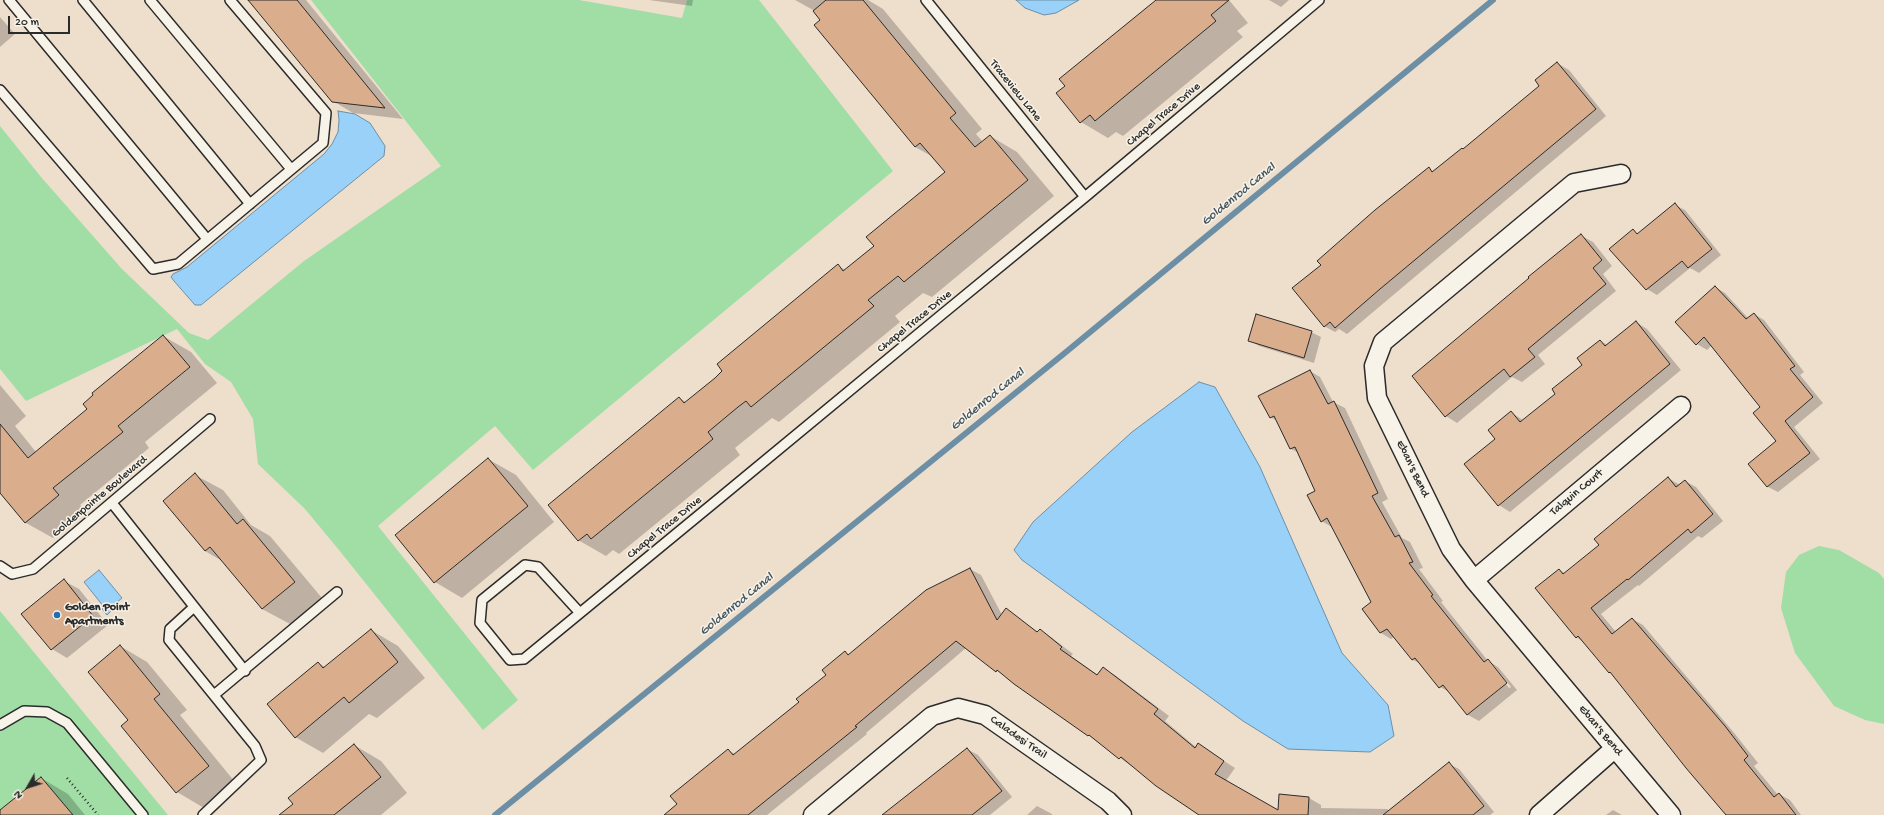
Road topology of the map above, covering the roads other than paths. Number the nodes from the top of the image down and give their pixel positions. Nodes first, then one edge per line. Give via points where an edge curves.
1 (9, 0) edge
2 (83, 0) edge
3 (150, 0) edge
4 (230, 0) edge
5 (926, 0) edge
6 (1319, 0) edge
7 (0, 90) edge
8 (291, 170) junction
9 (1621, 174) dead end
10 (1085, 197) junction
11 (250, 204) junction
12 (207, 239) junction
13 (1681, 406) dead end
14 (210, 419) dead end
15 (112, 503) junction
16 (0, 566) edge
17 (1474, 580) junction
18 (337, 592) dead end
19 (194, 607) junction
20 (580, 613) junction
21 (245, 671) junction
22 (214, 695) junction
23 (0, 725) edge
24 (1614, 749) junction
25 (143, 815) edge
26 (203, 815) edge
27 (813, 815) edge
28 (1122, 815) edge
29 (1539, 815) edge
30 (1671, 815) edge

1 - 12 lane
2 - 11 lane
3 - 8 lane
4 - 8 lane via 326,113 323,143
5 - 10 lane, Traceview Lane
6 - 10 lane, Chapel Trace Drive
7 - 12 lane via 153,269 178,264
8 - 11 lane
9 - 17 street, Eban's Bend via 1574,183 1383,342 1374,366 1377,398 1451,549
10 - 20 lane, Chapel Trace Drive
11 - 12 lane
13 - 17 street, Talquin Court
14 - 15 lane, Goldenpointe Boulevard
15 - 16 lane, Goldenpointe Boulevard via 33,569 12,574
15 - 19 lane
17 - 24 street, Eban's Bend
18 - 21 lane
19 - 21 lane
19 - 22 lane via 170,629 169,640
20 - 20 lane, Chapel Trace Drive via 524,659 510,660 480,623 482,600 525,565 538,567
21 - 22 lane
22 - 26 lane via 254,746 261,760
23 - 25 lane via 24,711 47,712 67,723
24 - 29 street
24 - 30 street, Eban's Bend
27 - 28 street, Caladesi Trail via 932,716 958,708 985,715 1108,801

